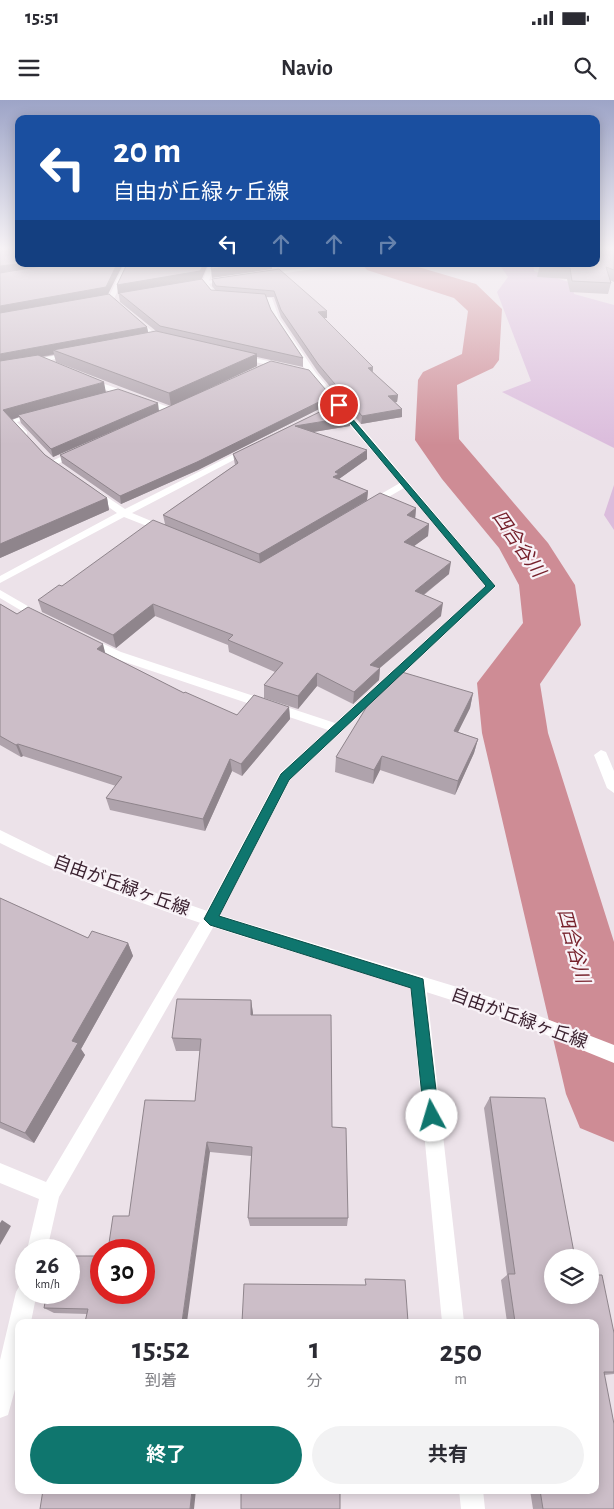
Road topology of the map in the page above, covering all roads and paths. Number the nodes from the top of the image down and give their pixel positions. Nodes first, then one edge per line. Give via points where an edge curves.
1 (132, 314) edge
2 (275, 314) edge
3 (158, 339) junction
4 (148, 341) edge
5 (177, 343) edge
6 (80, 353) edge
7 (234, 356) edge
8 (41, 360) junction
9 (271, 364) junction
10 (0, 368) edge
11 (59, 368) edge
12 (296, 370) edge
13 (255, 372) edge
14 (76, 375) edge
15 (120, 393) junction
16 (102, 398) edge
17 (179, 407) edge
18 (171, 411) junction
19 (48, 412) edge
20 (162, 415) edge
21 (32, 442) edge
22 (261, 444) edge
23 (89, 447) edge
24 (52, 462) edge
25 (404, 484) junction
26 (82, 485) edge
27 (362, 510) edge
28 (124, 513) junction
29 (179, 536) edge
30 (0, 580) edge
31 (0, 593) edge
32 (49, 622) edge
33 (75, 635) edge
34 (336, 728) junction
35 (600, 756) dead end
36 (614, 788) edge
37 (0, 836) edge
38 (210, 919) junction
39 (418, 984) junction
40 (614, 1054) edge
41 (0, 1173) edge
42 (50, 1194) junction
43 (39, 1239) edge
44 (24, 1304) edge
45 (21, 1319) edge
46 (453, 1319) edge
47 (15, 1343) edge
48 (0, 1407) edge
49 (470, 1494) edge
50 (472, 1509) edge

1 - 3 street
2 - 25 street via 308,373 334,407
3 - 4 street
3 - 5 street
6 - 8 street
7 - 9 street
8 - 10 street
8 - 11 street
9 - 12 street
9 - 13 street
14 - 15 street
15 - 16 street
15 - 18 street
17 - 18 street
18 - 20 street
19 - 21 street via 12,421
22 - 28 street
23 - 24 street
25 - 27 street
25 - 34 street via 491,586
26 - 28 street
28 - 29 street
28 - 30 street
31 - 32 street
33 - 34 street via 117,655
34 - 38 street via 285,777
35 - 36 street
37 - 38 street, 自由が丘緑ヶ丘線 via 54,863
38 - 39 street, 自由が丘緑ヶ丘線
38 - 42 street
39 - 40 street, 自由が丘緑ヶ丘線 via 490,1005
39 - 46 street
41 - 42 street
42 - 43 street
44 - 45 street
47 - 48 street
49 - 50 street

